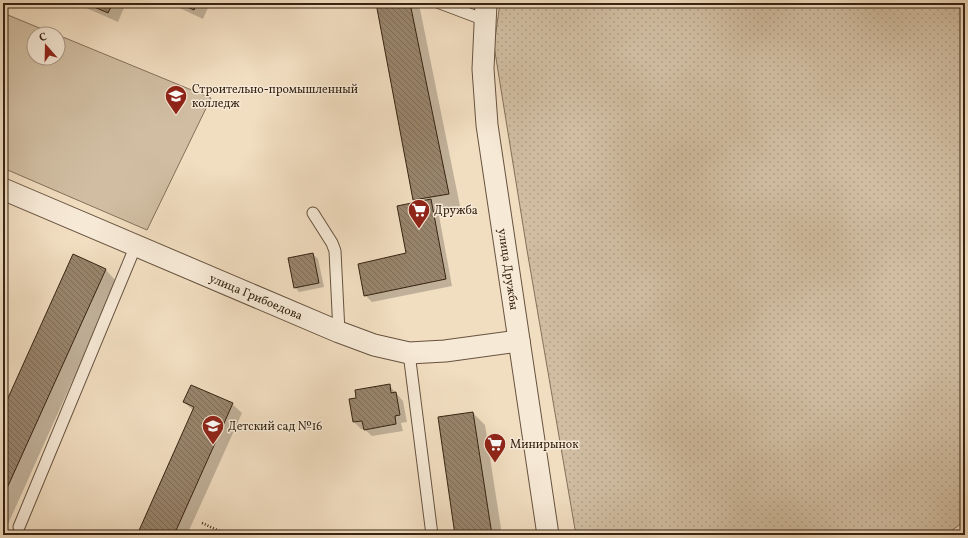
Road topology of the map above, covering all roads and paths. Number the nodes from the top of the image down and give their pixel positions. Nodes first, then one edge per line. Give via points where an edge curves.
1 (440, 3) edge
2 (486, 11) edge
3 (5, 195) edge
4 (313, 213) dead end
5 (136, 245) junction
6 (339, 332) junction
7 (519, 341) junction
8 (409, 353) junction
9 (202, 523) dead end
10 (19, 527) dead end
11 (228, 535) edge
12 (432, 535) edge
13 (548, 535) edge

1 - 2 lane
2 - 7 street, улица Дружбы via 483,69 487,125
3 - 5 street, улица Грибоедова
4 - 6 lane via 335,251
5 - 6 street, улица Грибоедова
5 - 10 lane
6 - 8 street, улица Грибоедова via 374,345
7 - 8 street, улица Грибоедова
7 - 13 street, улица Дружбы
8 - 12 lane
9 - 11 path

